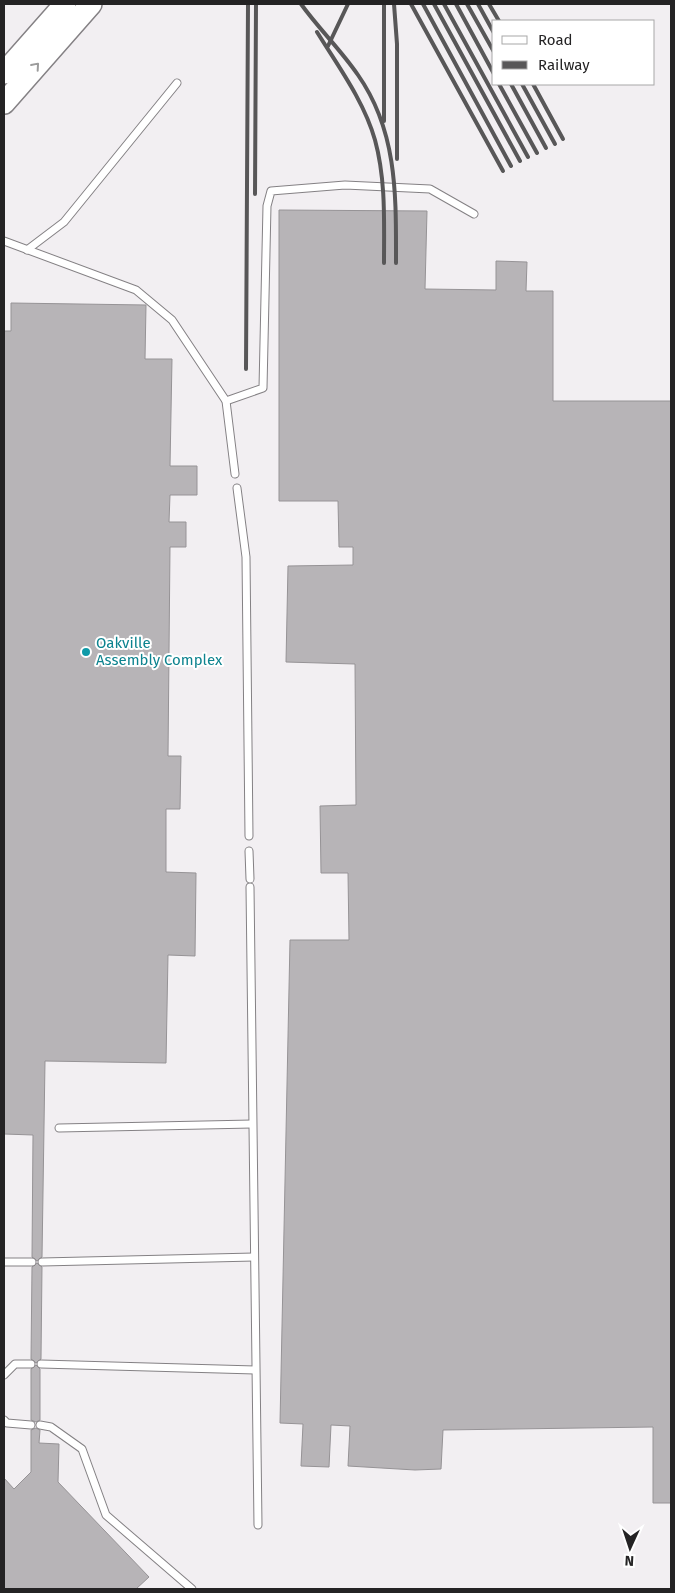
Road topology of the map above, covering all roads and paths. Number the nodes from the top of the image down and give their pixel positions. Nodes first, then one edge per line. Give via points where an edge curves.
1 (65, 4) edge
2 (91, 4) edge
3 (4, 72) edge
4 (177, 83) dead end
5 (4, 103) edge
6 (474, 214) dead end
7 (4, 241) edge
8 (27, 250) junction
9 (226, 401) junction
10 (235, 474) dead end
11 (237, 488) dead end
12 (249, 836) dead end
13 (249, 851) dead end
14 (252, 1124) junction
15 (58, 1128) dead end
16 (254, 1257) junction
17 (4, 1262) edge
18 (32, 1262) dead end
19 (42, 1262) dead end
20 (31, 1364) dead end
21 (41, 1364) dead end
22 (256, 1370) junction
23 (4, 1375) edge
24 (4, 1420) edge
25 (31, 1425) dead end
26 (40, 1425) dead end
27 (258, 1525) dead end
28 (192, 1589) edge

1 - 3 main road
5 -> 2 main road
4 - 8 lane via 64,222
6 - 9 lane via 430,189 345,185 270,192 263,388
7 - 8 lane
8 - 9 lane via 136,290 172,320
9 - 10 lane
11 - 12 lane via 246,557
13 - 14 lane
14 - 15 lane
14 - 16 lane
16 - 19 lane
16 - 22 lane
17 - 18 lane
20 - 23 lane via 15,1364
21 - 22 lane
22 - 27 lane
24 - 25 lane
26 - 28 lane via 52,1427 82,1449 106,1515

